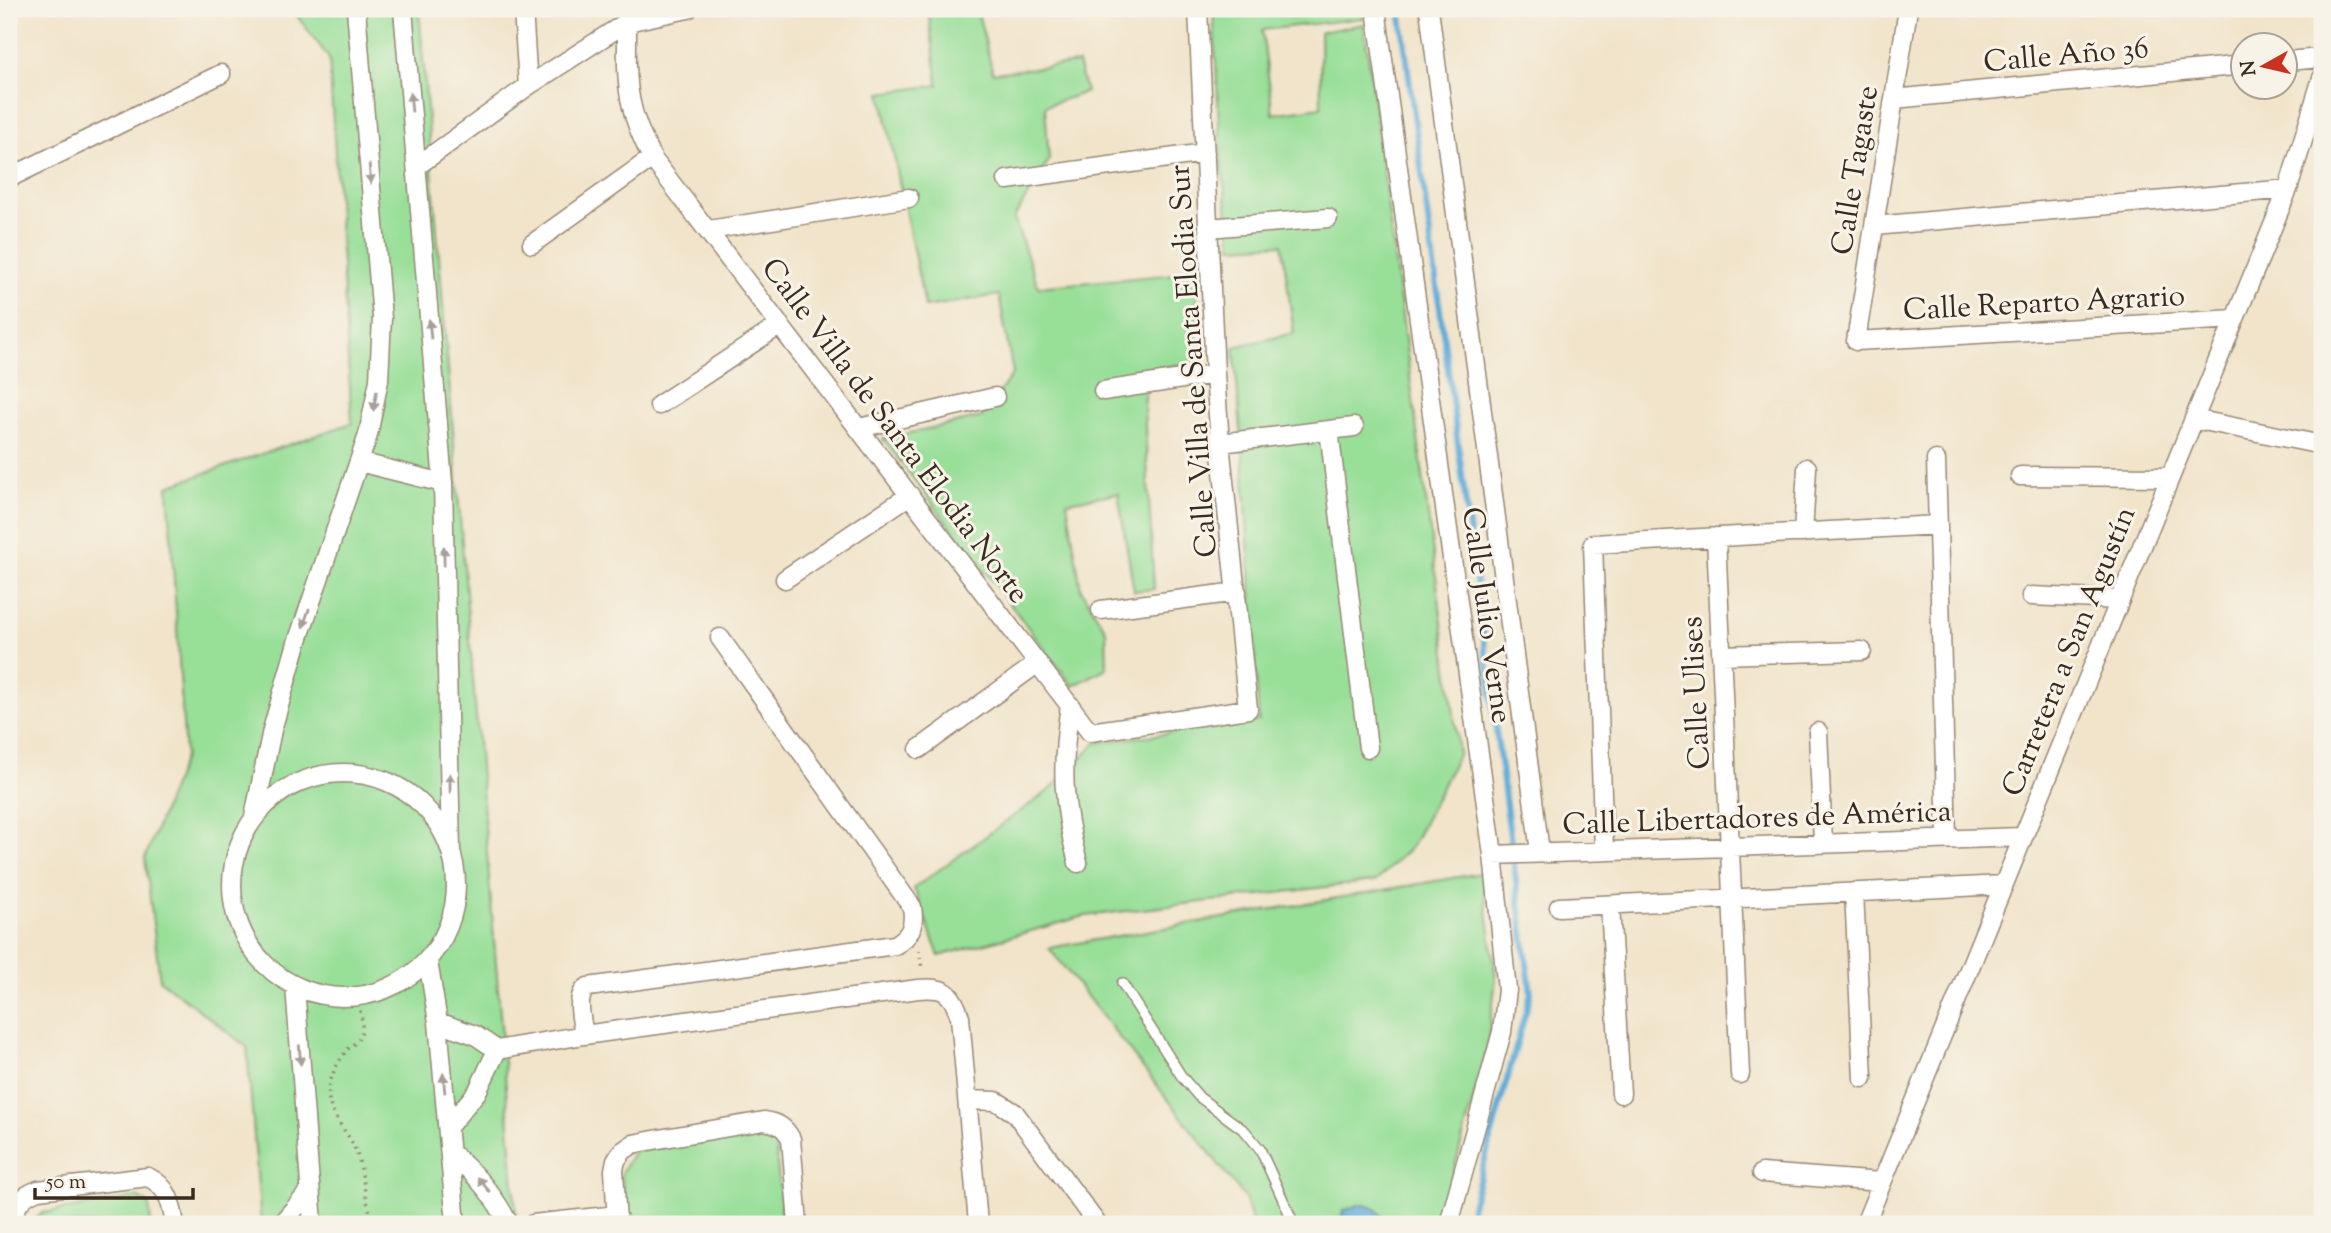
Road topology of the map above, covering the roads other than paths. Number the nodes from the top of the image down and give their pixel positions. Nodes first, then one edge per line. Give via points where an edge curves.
1 (356, 9) edge
2 (403, 9) edge
3 (523, 9) edge
4 (688, 9) edge
5 (1198, 9) edge
6 (1376, 9) edge
7 (1429, 9) edge
8 (1908, 9) edge
9 (627, 15) edge
10 (2322, 58) edge
11 (2300, 60) edge
12 (2230, 66) edge
13 (221, 74) dead end
14 (2322, 78) edge
15 (528, 86) junction
16 (2319, 96) edge
17 (1894, 99) junction
18 (1205, 153) junction
19 (652, 158) junction
20 (416, 166) junction
21 (9, 177) edge
22 (1007, 180) dead end
23 (2288, 188) junction
24 (909, 198) dead end
25 (1328, 218) dead end
26 (1874, 226) junction
27 (1208, 228) junction
28 (709, 230) junction
29 (532, 244) dead end
30 (2235, 319) junction
31 (780, 325) junction
32 (1856, 341) joint
33 (1215, 374) junction
34 (1103, 391) dead end
35 (995, 397) dead end
36 (659, 405) dead end
37 (2194, 419) junction
38 (1354, 427) dead end
39 (859, 428) junction
40 (1329, 430) junction
41 (1220, 443) junction
42 (2322, 445) edge
43 (1936, 460) dead end
44 (359, 462) junction
45 (1807, 468) dead end
46 (2020, 477) dead end
47 (2170, 477) junction
48 (443, 483) junction
49 (910, 495) junction
50 (1938, 525) junction
51 (1802, 533) junction
52 (1716, 537) junction
53 (785, 579) dead end
54 (1237, 592) junction
55 (2031, 596) dead end
56 (2120, 600) junction
57 (1101, 610) dead end
58 (720, 638) dead end
59 (1861, 651) dead end
60 (1721, 655) junction
61 (1038, 663) junction
62 (1070, 705) junction
63 (1248, 709) joint
64 (1818, 732) dead end
65 (1368, 748) dead end
66 (919, 749) dead end
67 (254, 817) junction
68 (2022, 837) junction
69 (1947, 838) junction
70 (1823, 842) junction
71 (1730, 846) junction
72 (1604, 850) junction
73 (452, 852) junction
74 (1532, 852) junction
75 (1498, 854) junction
76 (1078, 863) dead end
77 (2003, 885) junction
78 (1854, 892) junction
79 (1733, 898) junction
80 (1610, 905) junction
81 (1559, 907) dead end
82 (428, 961) junction
83 (1122, 983) dead end
84 (295, 986) junction
85 (438, 1022) junction
86 (584, 1035) junction
87 (497, 1050) junction
88 (1740, 1074) dead end
89 (1863, 1078) dead end
90 (1621, 1094) dead end
91 (968, 1100) junction
92 (448, 1127) junction
93 (451, 1153) junction
94 (1762, 1173) dead end
95 (1881, 1182) junction
96 (310, 1191) junction
97 (617, 1220) edge
98 (13, 1224) edge
99 (175, 1224) edge
100 (281, 1224) edge
101 (313, 1224) edge
102 (456, 1224) edge
103 (509, 1224) edge
104 (533, 1224) edge
105 (798, 1224) edge
106 (978, 1224) edge
107 (1097, 1224) edge
108 (1294, 1224) edge
109 (1449, 1224) edge
110 (1865, 1224) edge

1 -> 44 street via 382,318 379,380
20 -> 2 street
3 - 15 street
4 - 9 street
5 - 18 street, Calle Villa de Santa Elodia Sur
6 - 75 street, Calle Julio Verne
7 - 74 street
8 - 17 street, Calle Tagaste
9 - 15 street
9 - 19 street, Calle Villa de Santa Elodia Norte via 631,105
10 - 11 street
12 - 17 street, Calle Año 36
13 - 21 street
14 - 16 street, Carretera a San Agustín
15 - 20 street
16 - 23 street, Carretera a San Agustín
17 - 26 street, Calle Tagaste
18 - 22 street
18 - 27 street, Calle Villa de Santa Elodia Sur
19 - 28 street, Calle Villa de Santa Elodia Norte
19 - 29 street
48 -> 20 street
23 - 26 street
23 - 30 street, Carretera a San Agustín
24 - 28 street
25 - 27 street
26 - 32 street, Calle Tagaste
27 - 33 street, Calle Villa de Santa Elodia Sur
28 - 31 street, Calle Villa de Santa Elodia Norte
30 - 32 street, Calle Reparto Agrario
30 - 37 street, Carretera a San Agustín
31 - 36 street
31 - 39 street, Calle Villa de Santa Elodia Norte
33 - 34 street
33 - 41 street, Calle Villa de Santa Elodia Sur
35 - 39 street
37 - 42 street
37 - 47 street, Carretera a San Agustín
38 - 40 street
39 - 49 street, Calle Villa de Santa Elodia Norte
40 - 41 street
40 - 65 street
41 - 54 street, Calle Villa de Santa Elodia Sur
43 - 50 street
44 - 48 street
44 -> 67 street via 297,643
45 - 51 street
46 - 47 street
47 - 56 street, Carretera a San Agustín
73 -> 48 street
49 - 53 street
49 - 61 street, Calle Villa de Santa Elodia Norte
50 - 51 street
50 - 69 street
51 - 52 street
52 - 60 street, Calle Ulises
52 - 72 street via 1593,544
54 - 57 street
54 - 63 street, Calle Villa de Santa Elodia Sur
55 - 56 street
56 - 68 street, Carretera a San Agustín
58 - 86 street via 912,907 910,934 895,945 588,987 580,997
59 - 60 street
60 - 71 street, Calle Ulises
61 - 62 street, Calle Villa de Santa Elodia Norte
61 - 66 street
62 - 63 street, Calle Villa de Santa Elodia Norte via 1090,732
62 - 76 street via 1063,784
64 - 70 street
67 - 73 street via 279,792 311,776 346,772 369,776 411,794 436,820
67 - 84 street via 235,859 231,883 236,918 258,957 275,975
68 - 69 street, Calle Libertadores de América
68 - 77 street, Carretera a San Agustín
69 - 70 street, Calle Libertadores de América
70 - 71 street, Calle Libertadores de América
71 - 72 street, Calle Libertadores de América
71 - 79 street, Calle Ulises
72 - 74 street, Calle Libertadores de América
73 - 82 street via 456,887 450,922
74 - 75 street, Calle Libertadores de América
75 - 109 street, Calle Julio Verne via 1507,990 1502,1032
77 - 78 street
77 - 95 street, Carretera a San Agustín
78 - 79 street
78 - 89 street
79 - 80 street
79 - 88 street, Calle Ulises
80 - 81 street
80 - 90 street
82 - 84 street via 405,982 377,994 330,997
82 - 85 street
83 - 108 lane via 1182,1077 1260,1149
84 -> 96 street
85 - 87 street via 475,1035
92 -> 85 street
86 - 87 street
86 - 91 street via 918,989 944,990 954,1000 960,1017
87 - 92 street via 477,1092
91 - 106 street
91 - 107 street via 996,1101 1015,1113
92 - 93 street
93 - 102 street
103 -> 93 street via 485,1184
94 - 95 street
95 - 110 street, Carretera a San Agustín
96 - 100 street
96 - 101 street
97 - 104 street
97 - 105 street via 616,1160 633,1144 764,1121 786,1129 792,1139
98 - 99 street via 18,1201 38,1190 148,1177 169,1196

